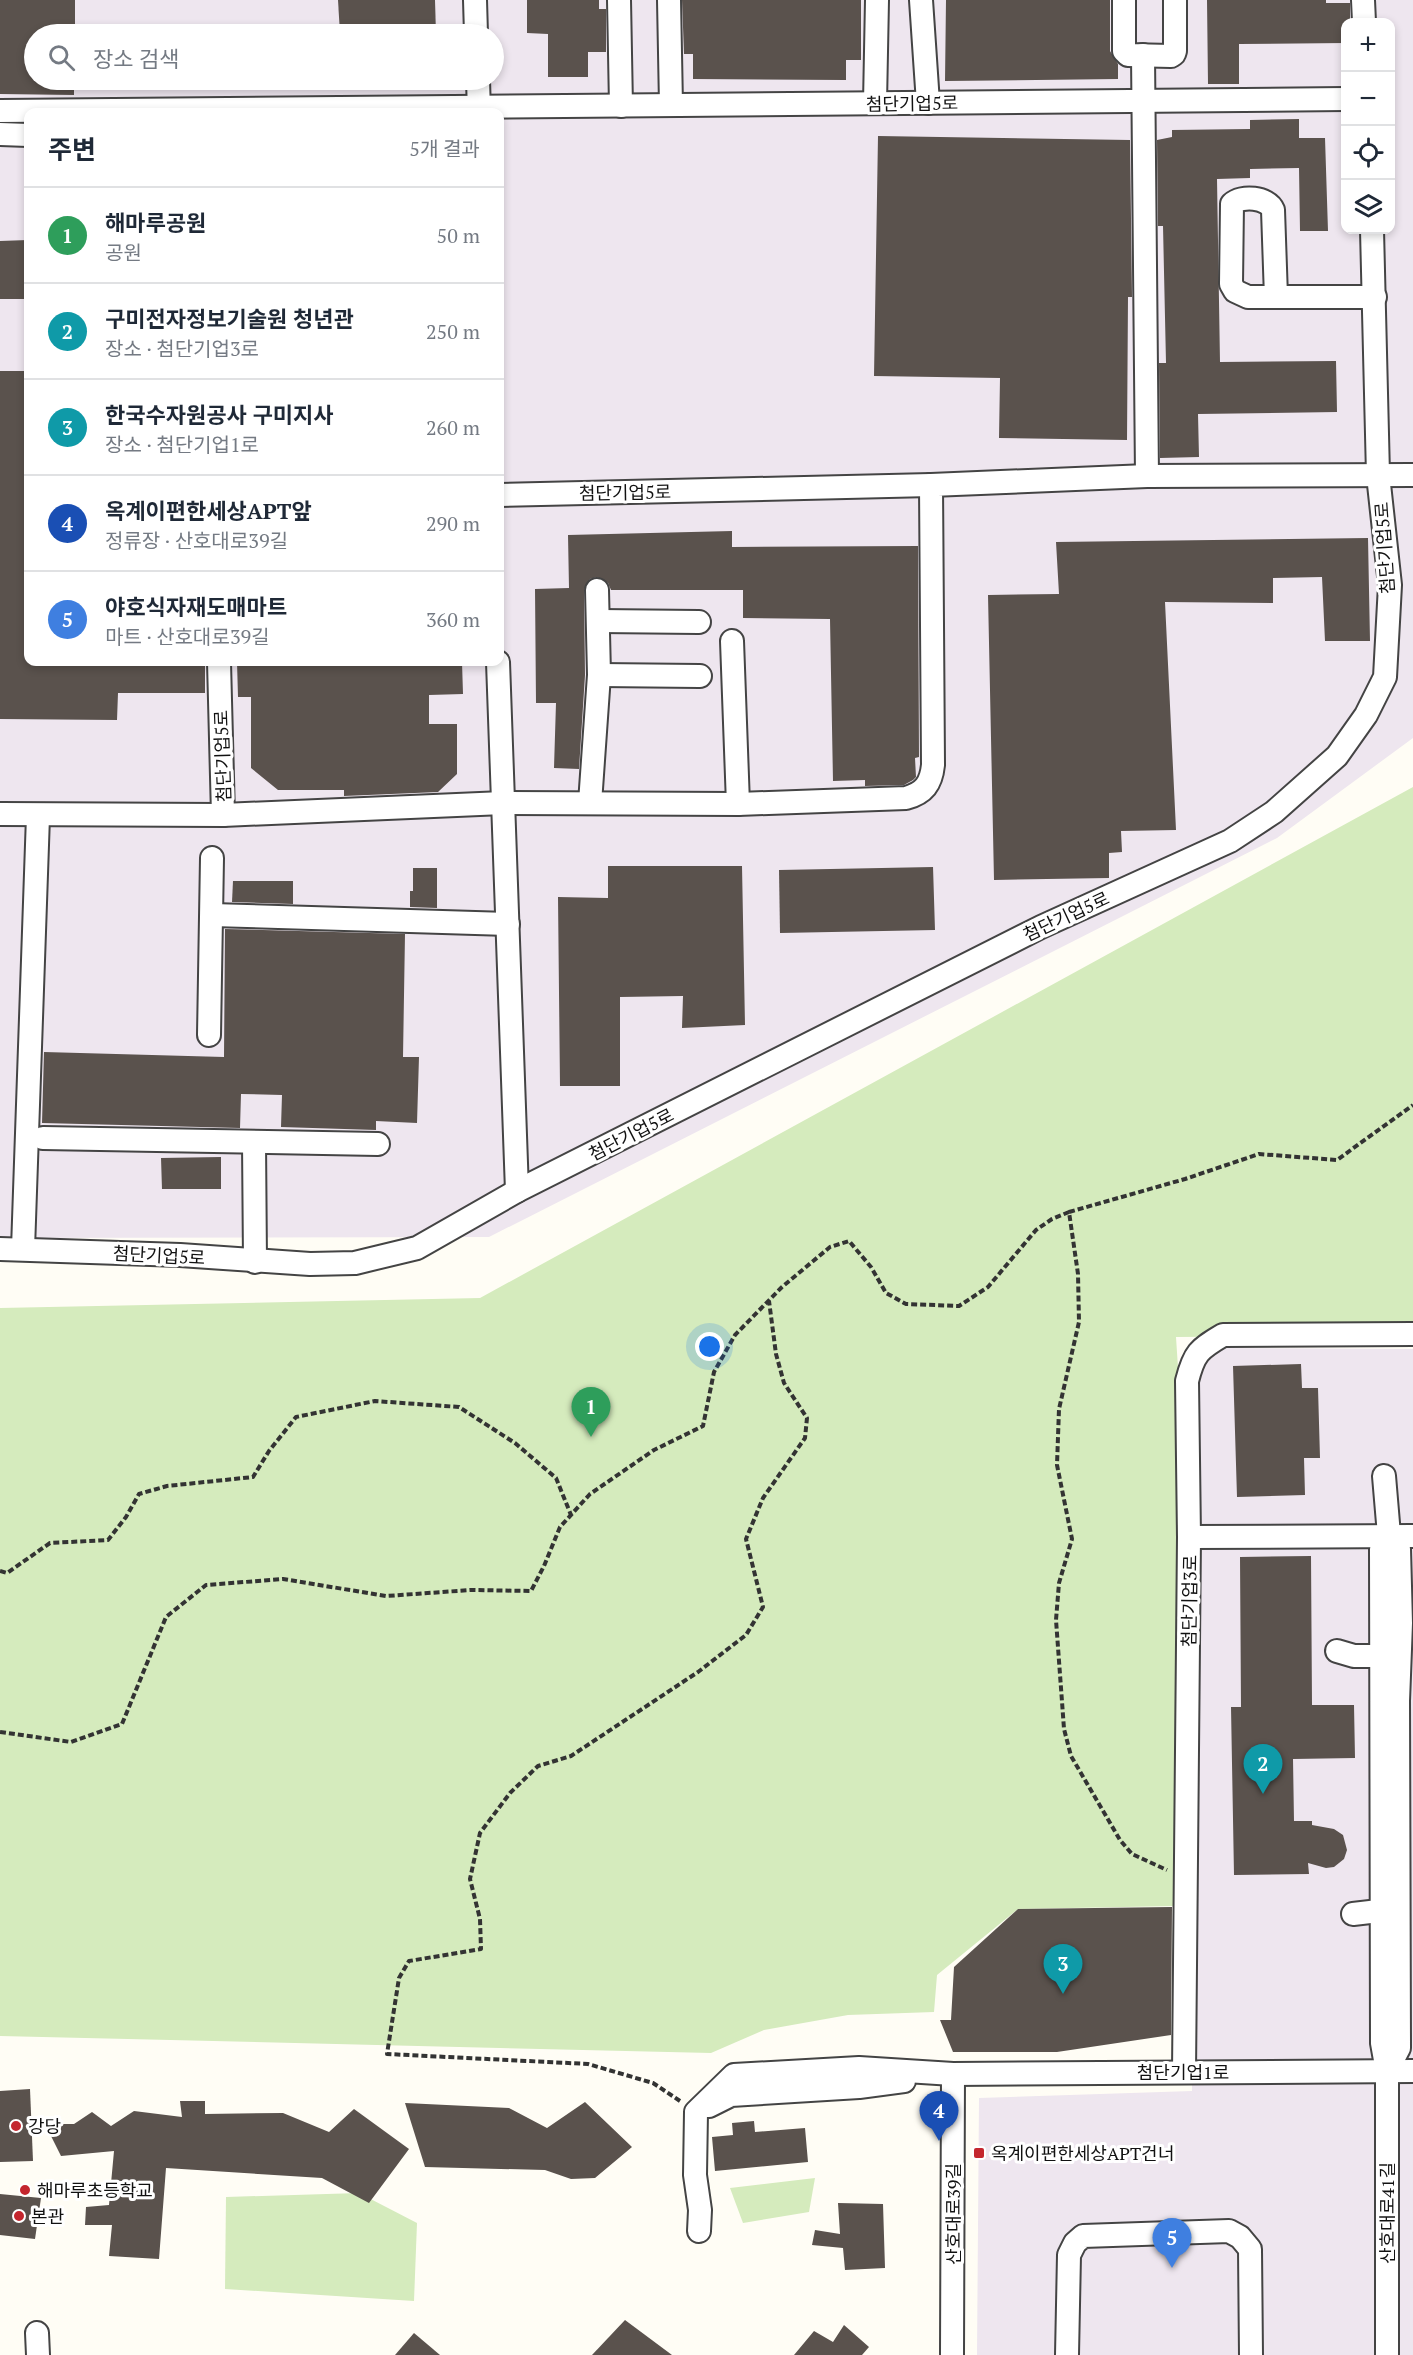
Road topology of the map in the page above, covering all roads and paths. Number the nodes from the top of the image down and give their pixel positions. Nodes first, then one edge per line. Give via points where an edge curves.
1 (475, 0) edge
2 (619, 0) edge
3 (669, 0) edge
4 (877, 0) edge
5 (921, 0) edge
6 (1124, 0) edge
7 (1175, 0) edge
8 (1363, 0) edge
9 (1364, 18) edge
10 (476, 24) edge
11 (1143, 55) junction
12 (478, 90) edge
13 (1341, 99) edge
14 (1144, 101) junction
15 (927, 103) junction
16 (874, 104) junction
17 (671, 105) junction
18 (621, 106) junction
19 (479, 108) edge
20 (504, 109) edge
21 (0, 111) edge
22 (24, 111) edge
23 (0, 134) edge
24 (24, 135) edge
25 (1372, 234) edge
26 (1276, 297) dead end
27 (1375, 297) junction
28 (1378, 475) junction
29 (1413, 475) edge
30 (1147, 476) junction
31 (931, 485) junction
32 (504, 495) edge
33 (597, 590) dead end
34 (599, 621) junction
35 (699, 622) dead end
36 (732, 641) dead end
37 (219, 666) edge
38 (498, 666) edge
39 (599, 675) junction
40 (700, 676) dead end
41 (503, 803) junction
42 (590, 803) junction
43 (738, 804) junction
44 (0, 814) edge
45 (223, 815) junction
46 (38, 816) junction
47 (212, 858) dead end
48 (212, 915) junction
49 (508, 924) junction
50 (208, 1035) dead end
51 (1413, 1105) edge
52 (43, 1138) dead end
53 (254, 1142) junction
54 (378, 1144) dead end
55 (517, 1191) junction
56 (1069, 1212) junction
57 (0, 1249) edge
58 (23, 1249) junction
59 (255, 1262) junction
60 (769, 1300) junction
61 (1413, 1334) edge
62 (1384, 1476) dead end
63 (571, 1515) junction
64 (1398, 1536) edge
65 (1189, 1538) junction
66 (0, 1571) edge
67 (1407, 1623) edge
68 (1337, 1651) dead end
69 (1381, 1656) junction
70 (0, 1732) edge
71 (1186, 1881) junction
72 (1390, 1909) junction
73 (1353, 1914) dead end
74 (1387, 2071) junction
75 (1413, 2071) edge
76 (1184, 2072) junction
77 (953, 2074) junction
78 (696, 2112) junction
79 (699, 2231) dead end
80 (952, 2355) edge
81 (1067, 2355) edge
82 (1251, 2355) edge
83 (1387, 2355) edge

1 - 10 street
2 - 18 street
3 - 17 street
4 - 16 street
5 - 15 street
6 - 11 street via 1124,51 1128,55
7 - 11 street via 1174,54
8 - 9 street
11 - 14 street
12 - 19 street
13 - 14 street, 첨단기업5로
14 - 15 street, 첨단기업5로
14 - 30 street
15 - 16 street, 첨단기업5로
16 - 17 street, 첨단기업5로
17 - 18 street, 첨단기업5로
18 - 20 street, 첨단기업5로
21 - 22 street, 첨단기업5로
23 - 24 street
25 - 27 street, 첨단기업5로
26 - 27 street
27 - 28 street, 첨단기업5로
28 - 29 street
28 - 30 street, 첨단기업5로
28 - 55 street, 첨단기업5로 via 1390,585 1385,677 1366,715 1337,756 1274,812 1230,841 1041,927
30 - 31 street, 첨단기업5로
31 - 32 street, 첨단기업5로
31 - 43 street, 첨단기업5로 via 934,750 929,783 906,798
33 - 34 street
34 - 35 street
34 - 39 street
36 - 43 street
37 - 45 street, 첨단기업5로
38 - 41 street
39 - 40 street
39 - 42 street
41 - 42 street, 첨단기업5로
41 - 45 street, 첨단기업5로
41 - 49 street
42 - 43 street, 첨단기업5로
44 - 46 street, 첨단기업5로
45 - 46 street, 첨단기업5로
46 - 58 street
47 - 48 street
48 - 49 street
48 - 50 street
49 - 55 street
51 - 56 path via 1337,1160 1260,1154
52 - 53 street
53 - 54 street
53 - 59 street
55 - 59 street, 첨단기업5로 via 417,1248 389,1256 355,1263
56 - 60 path via 1035,1230 988,1287 959,1306 906,1304 886,1293 849,1241 830,1247
56 - 71 path via 1078,1274 1079,1323 1059,1409 1057,1466 1072,1539 1059,1583 1056,1620 1064,1729 1071,1756 1120,1840 1132,1854
57 - 58 street, 첨단기업5로
58 - 59 street, 첨단기업5로
60 - 63 path via 735,1335 714,1372 703,1426 654,1450 590,1494
60 - 78 path via 784,1383 807,1418 805,1438 763,1498 746,1539 763,1607 746,1635 698,1672 571,1756 538,1766 510,1793 480,1833 470,1879 480,1918 481,1949 409,1961 399,1978 388,2036 387,2054 588,2064 653,2083
61 - 65 street, 첨단기업3로 via 1223,1335 1202,1347 1187,1381
62 - 64 street
63 - 66 path via 556,1478 515,1443 459,1407 375,1401 296,1417 253,1477 167,1486 139,1494 108,1540 50,1543 7,1573
63 - 70 path via 560,1527 531,1591 471,1590 386,1596 283,1579 206,1585 166,1617 122,1724 71,1742
64 - 65 street
64 - 67 street
64 - 69 street via 1381,1549
65 - 71 street, 첨단기업3로
67 - 72 street via 1398,1701
68 - 69 street via 1354,1656
69 - 72 street
71 - 76 street, 첨단기업3로
72 - 73 street
72 - 74 street, 산호대로41길 via 1382,2043
74 - 75 street, 첨단기업1로
74 - 76 street, 첨단기업1로
74 - 83 street, 산호대로41길
76 - 77 street, 첨단기업1로
77 - 78 street, 첨단기업1로 via 859,2078 734,2075
77 - 80 street, 산호대로39길
78 - 79 street via 694,2175
81 - 82 street via 1069,2255 1083,2236 1229,2231 1250,2249

